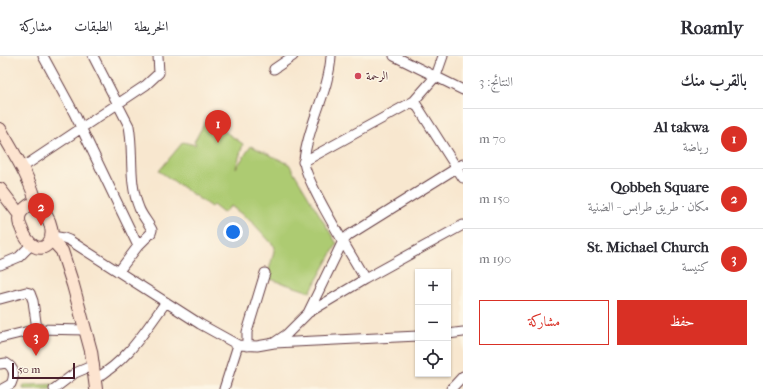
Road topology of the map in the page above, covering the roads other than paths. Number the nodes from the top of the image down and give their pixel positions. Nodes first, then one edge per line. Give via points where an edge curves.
1 (43, 56) edge
2 (93, 56) edge
3 (158, 56) edge
4 (293, 56) edge
5 (331, 56) edge
6 (337, 56) edge
7 (394, 56) edge
8 (443, 56) edge
9 (274, 68) dead end
10 (329, 70) junction
11 (436, 76) junction
12 (463, 90) edge
13 (414, 101) junction
14 (119, 104) junction
15 (81, 129) junction
16 (0, 130) edge
17 (303, 162) junction
18 (460, 167) edge
19 (22, 168) junction
20 (463, 178) edge
21 (0, 189) edge
22 (37, 205) junction
23 (19, 214) junction
24 (463, 225) edge
25 (52, 237) junction
26 (343, 241) junction
27 (31, 245) junction
28 (138, 246) junction
29 (0, 265) edge
30 (119, 271) junction
31 (265, 273) dead end
32 (365, 279) junction
33 (0, 299) edge
34 (166, 302) junction
35 (308, 313) junction
36 (37, 329) junction
37 (86, 330) junction
38 (463, 332) edge
39 (451, 334) edge
40 (415, 336) edge
41 (0, 338) edge
42 (274, 342) junction
43 (243, 346) junction
44 (0, 364) edge
45 (94, 365) junction
46 (463, 376) edge
47 (96, 384) edge
48 (2, 389) edge
49 (54, 389) edge
50 (224, 389) edge
51 (451, 389) edge

1 - 15 street
2 - 14 street
3 - 14 street via 158,75
4 - 9 street
5 - 10 street
6 - 10 street
7 - 11 street
8 - 11 street
10 - 17 street
11 - 12 street
11 - 13 street
13 - 17 street
13 - 18 street
14 - 15 street
14 - 28 street via 131,135 131,167 136,198 152,230
15 - 19 street
15 - 28 street
16 - 19 main road
17 - 26 street via 313,188
18 - 20 street
18 - 26 street via 358,229
19 - 22 main road
21 - 23 main road
22 - 23 main road via 29,206
22 - 25 main road via 48,220
23 - 27 main road via 21,227
24 - 32 street
25 - 27 main road via 48,244 41,247
25 - 30 street via 60,236 70,240
25 - 37 main road via 62,251
26 - 32 street
26 - 35 street
27 - 29 street via 19,257
28 - 30 street
30 - 34 street
31 - 43 street
32 - 35 street
33 - 36 street via 30,293
34 - 43 street via 200,324
34 - 47 street via 129,353
35 - 42 street via 287,334
36 - 37 street
36 - 41 street
37 - 45 main road
38 - 39 street
40 - 42 street
42 - 43 street
43 - 50 street
44 - 48 street via 10,365 14,372 11,384
45 - 47 main road
45 - 49 street via 75,373
46 - 51 street

